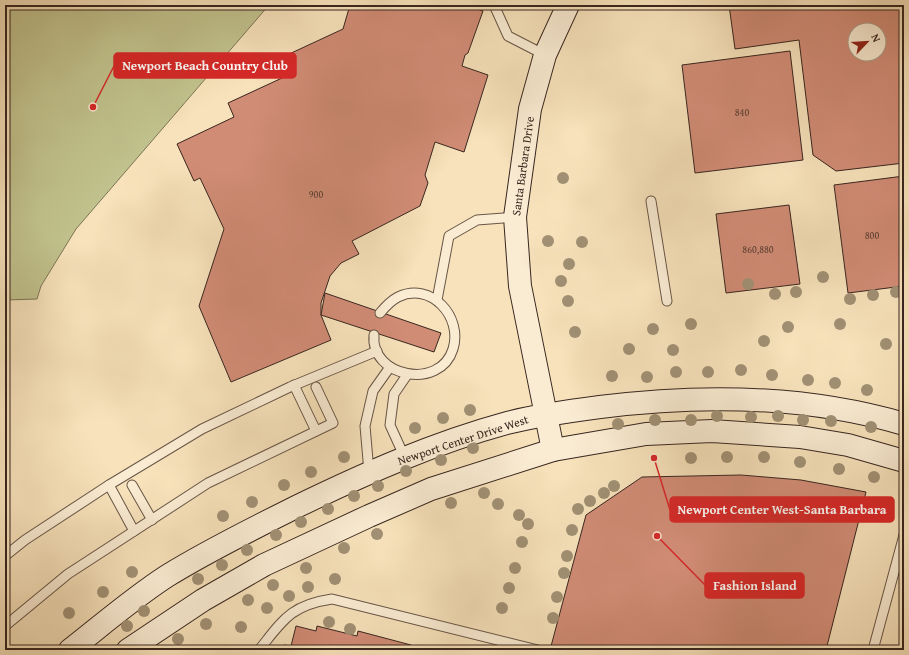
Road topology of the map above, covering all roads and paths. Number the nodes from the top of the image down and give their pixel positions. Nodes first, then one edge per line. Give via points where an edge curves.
1 (494, 5) edge
2 (568, 5) edge
3 (545, 55) junction
4 (651, 201) dead end
5 (515, 217) junction
6 (437, 300) junction
7 (667, 301) dead end
8 (380, 313) dead end
9 (374, 335) dead end
10 (377, 351) junction
11 (390, 366) junction
12 (408, 375) junction
13 (294, 385) junction
14 (316, 387) dead end
15 (546, 414) junction
16 (904, 424) edge
17 (316, 431) junction
18 (553, 450) junction
19 (405, 458) junction
20 (904, 461) edge
21 (369, 472) junction
22 (109, 485) junction
23 (132, 485) dead end
24 (152, 520) junction
25 (134, 531) junction
26 (904, 535) edge
27 (5, 556) edge
28 (5, 626) edge
29 (70, 650) edge
30 (128, 650) edge
31 (259, 650) edge
32 (538, 650) edge
33 (873, 650) edge

1 - 3 lane via 508,36
2 - 3 main road, Santa Barbara Drive
3 - 5 main road, Santa Barbara Drive via 530,109
4 - 7 lane
5 - 6 lane via 477,220 449,236
5 - 15 main road, Santa Barbara Drive via 520,286
6 - 8 lane via 425,295 406,295 388,303
6 - 12 lane via 454,322 453,350 445,362 434,370 421,375
9 - 10 lane
10 - 11 lane
10 - 13 lane
11 - 12 lane
11 - 21 lane via 373,392 365,426
12 - 19 lane via 394,394 390,425
13 - 17 lane
13 - 22 lane via 202,429
14 - 17 lane via 334,423
15 - 16 main road, Newport Center Drive West via 661,400 728,398 811,405
15 - 18 main road, Santa Barbara Drive
15 - 19 main road, Newport Center Drive West via 507,423
17 - 24 lane via 208,483
18 - 20 main road via 646,434 712,431 800,437 848,445
18 - 30 main road via 432,489 264,565 203,600
19 - 21 main road, Newport Center Drive West
21 - 29 main road, Newport Center Drive West via 251,529 166,577
22 - 25 lane
22 - 27 lane
23 - 24 lane
24 - 25 lane
25 - 28 lane via 68,574
26 - 33 lane
31 - 32 lane via 294,611 311,602 332,599

